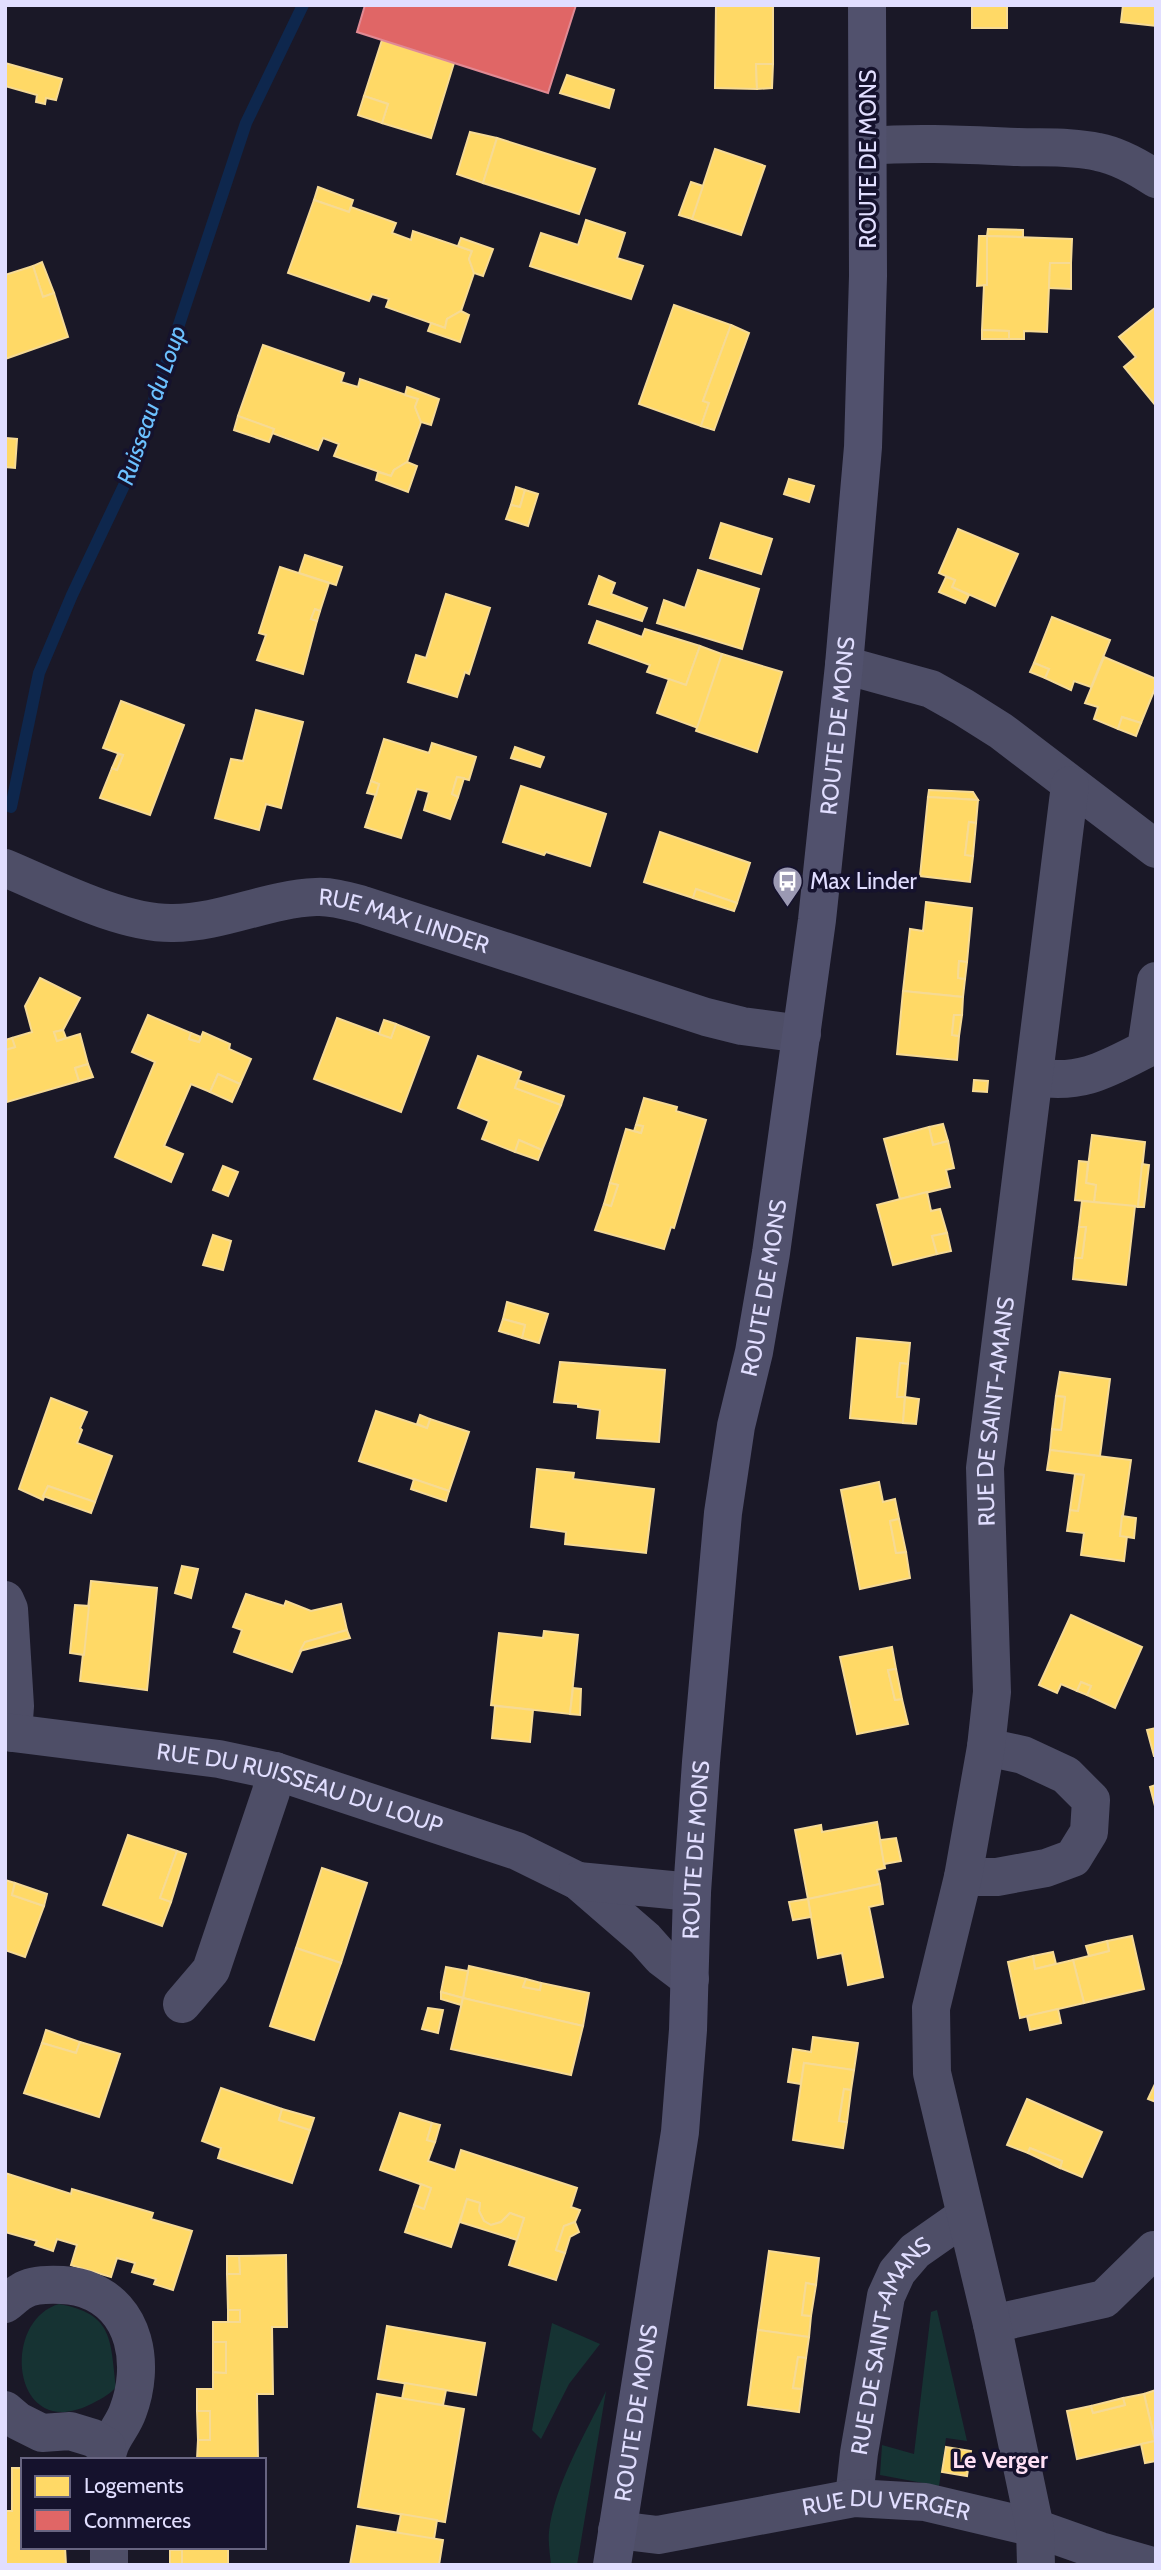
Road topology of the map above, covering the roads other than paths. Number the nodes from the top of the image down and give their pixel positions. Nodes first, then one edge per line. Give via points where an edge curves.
1 (867, 5) edge
2 (868, 146) junction
3 (1156, 179) edge
4 (845, 665) junction
5 (1070, 785) junction
6 (1156, 849) edge
7 (5, 869) edge
8 (1156, 981) edge
9 (802, 1034) junction
10 (1035, 1077) junction
11 (5, 1600) edge
12 (9, 1732) edge
13 (986, 1747) junction
14 (275, 1771) junction
15 (962, 1877) junction
16 (578, 1881) junction
17 (692, 1892) junction
18 (690, 1979) junction
19 (182, 2004) dead end
20 (965, 2216) junction
21 (1154, 2250) edge
22 (5, 2304) edge
23 (992, 2324) junction
24 (5, 2410) edge
25 (107, 2454) edge
26 (854, 2498) junction
27 (1035, 2546) edge
28 (615, 2548) edge
29 (1098, 2558) edge
30 (1149, 2565) edge

1 - 2 main road, ROUTE DE MONS
2 - 3 street via 1078,149 1120,159
2 - 4 main road, ROUTE DE MONS via 863,447
4 - 5 street via 930,689 1001,731
4 - 9 main road, ROUTE DE MONS
5 - 6 street
5 - 10 street, RUE DE SAINT-AMANS
7 - 9 street, RUE MAX LINDER via 126,917 150,922 201,921 286,901 339,899 706,1017
8 - 10 street via 1146,1049 1098,1073 1056,1081
9 - 17 main road, ROUTE DE MONS via 771,1253 723,1513
10 - 13 street, RUE DE SAINT-AMANS via 985,1468 992,1692
11 - 12 street, RUE DU RUISSEAU DU LOUP via 15,1706
12 - 14 street, RUE DU RUISSEAU DU LOUP via 219,1759
13 - 15 street, RUE DE SAINT-AMANS
13 - 15 street via 1023,1755 1066,1775 1091,1800 1089,1832 1073,1858 1046,1868 997,1877
14 - 16 street, RUE DU RUISSEAU DU LOUP via 517,1851
14 - 19 street via 211,1970
15 - 20 street, RUE DE SAINT-AMANS via 931,2008 930,2044 932,2073
16 - 17 street, RUE DU RUISSEAU DU LOUP
16 - 18 street, RUE DU RUISSEAU DU LOUP
17 - 18 main road, ROUTE DE MONS
18 - 28 main road, ROUTE DE MONS via 680,2132
20 - 23 street, RUE DE SAINT-AMANS
20 - 26 street, RUE DE SAINT-AMANS via 915,2251 897,2272 886,2296
21 - 23 street via 1104,2299
22 - 25 street via 24,2289 72,2284 99,2294 121,2312 134,2345 137,2382
23 - 27 street, RUE DE SAINT-AMANS
24 - 25 street via 42,2433 70,2431 93,2438
26 - 27 street, RUE DU VERGER via 925,2502
26 - 28 street, RUE DU VERGER via 658,2535
27 - 29 street, RUE DU VERGER
29 - 30 street, RUE DU VERGER

